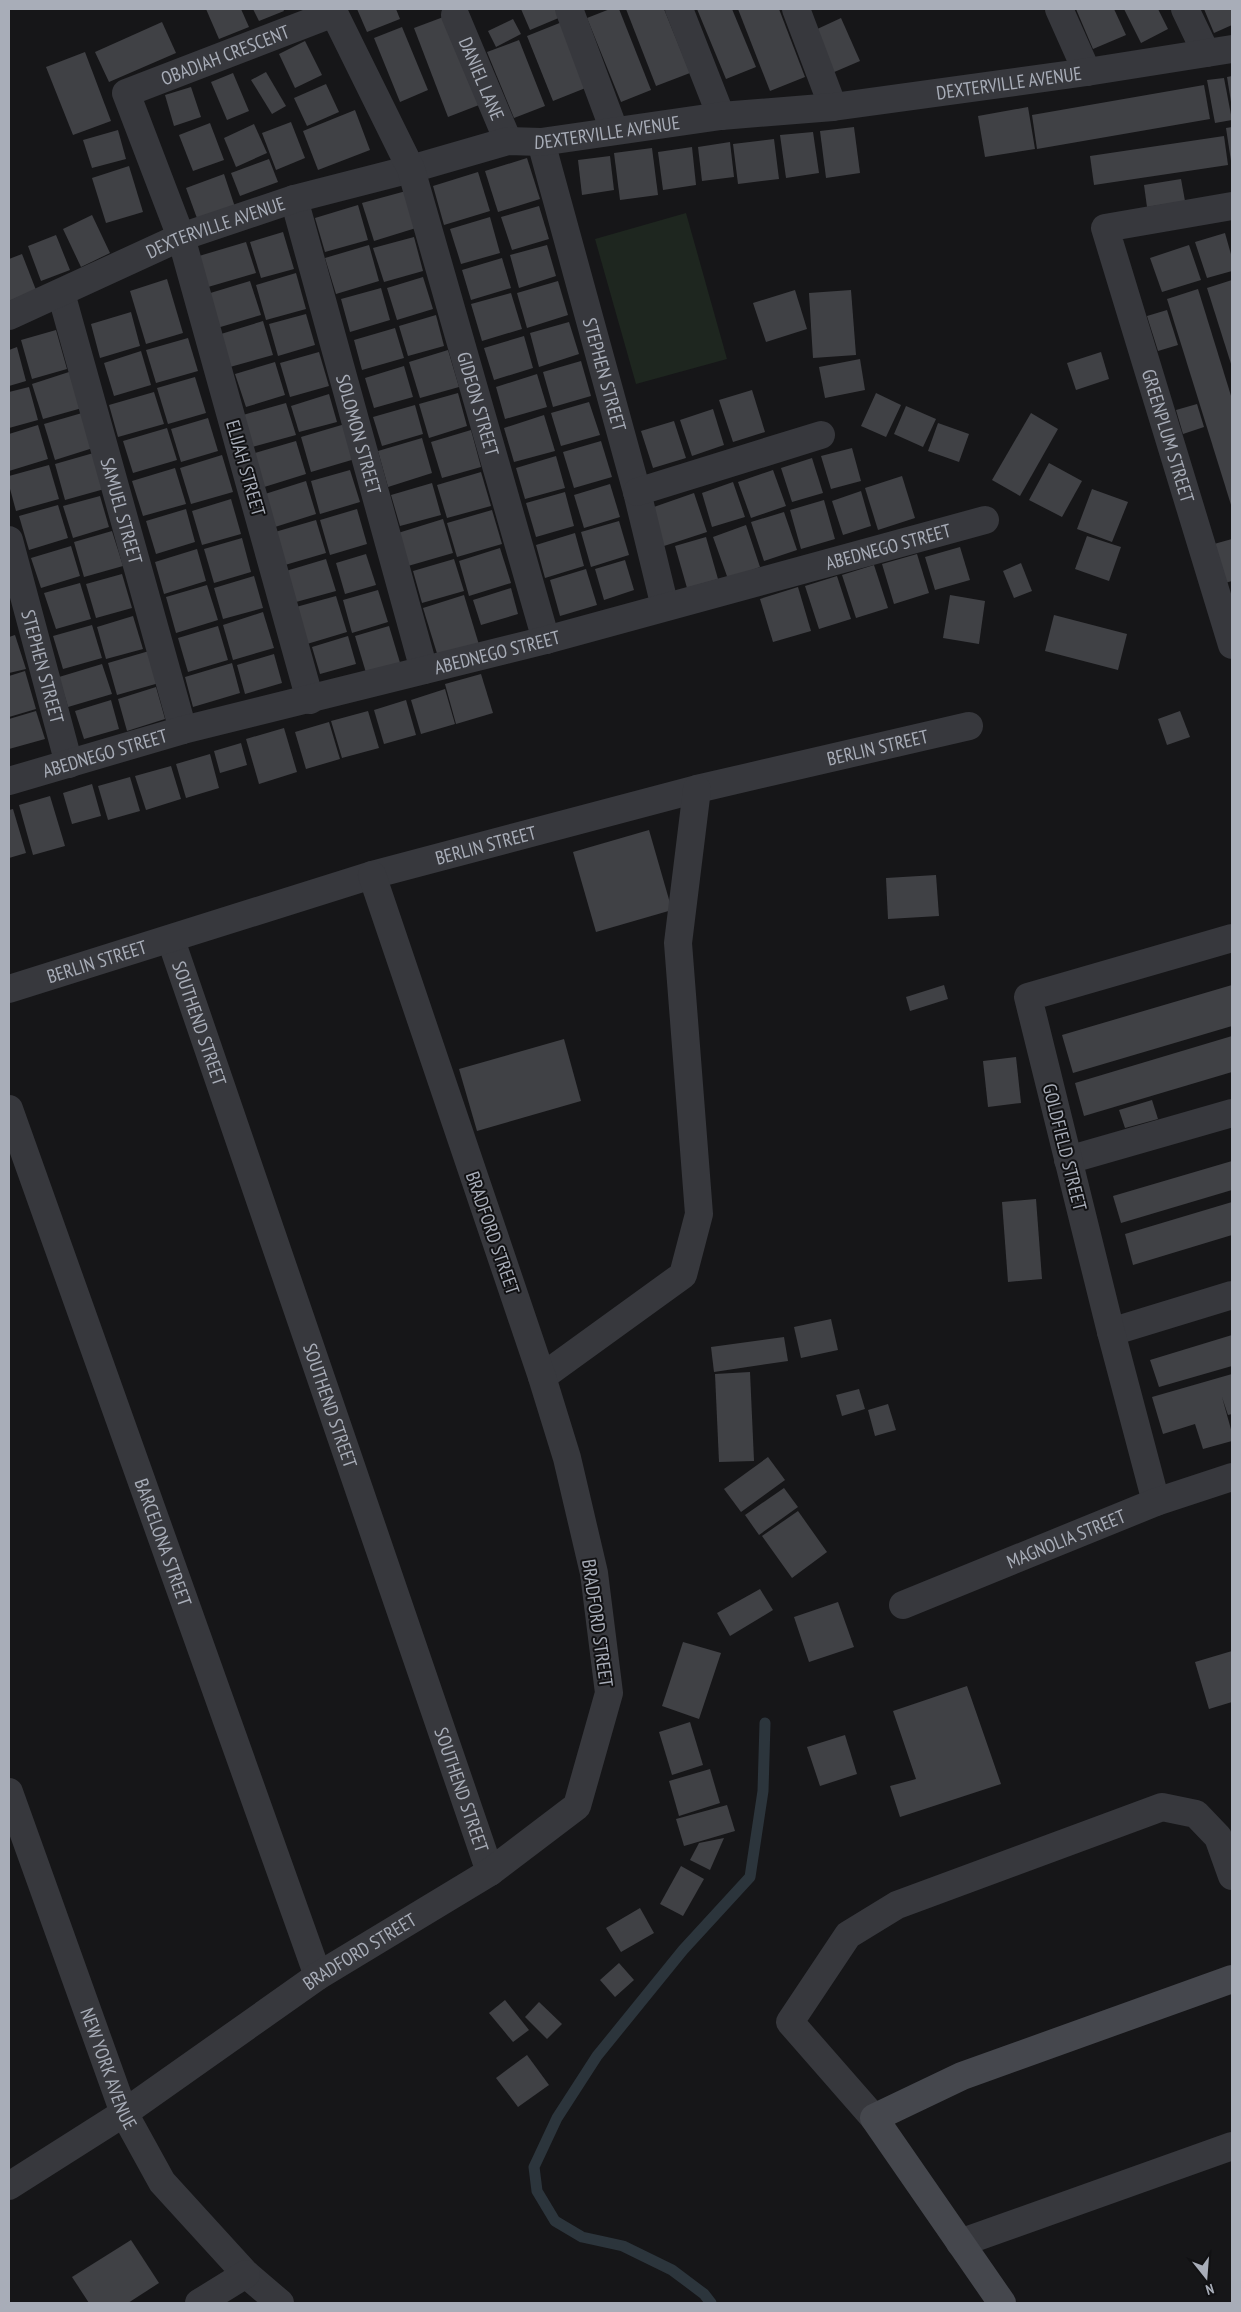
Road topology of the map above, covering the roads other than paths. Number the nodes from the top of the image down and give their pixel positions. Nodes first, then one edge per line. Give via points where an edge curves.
1 (569, 9) edge
2 (679, 9) edge
3 (796, 9) edge
4 (1059, 9) edge
5 (1185, 9) edge
6 (455, 15) dead end
7 (1232, 49) edge
8 (1206, 52) junction
9 (1087, 72) junction
10 (833, 107) junction
11 (721, 116) junction
12 (614, 130) junction
13 (508, 140) junction
14 (541, 142) junction
15 (411, 169) junction
16 (294, 199) junction
17 (1232, 206) edge
18 (181, 236) junction
19 (61, 293) junction
20 (9, 316) edge
21 (821, 435) dead end
22 (637, 492) junction
23 (985, 520) dead end
24 (9, 540) edge
25 (664, 608) junction
26 (546, 640) junction
27 (1232, 645) edge
28 (424, 670) junction
29 (310, 700) junction
30 (969, 726) dead end
31 (183, 730) junction
32 (69, 764) junction
33 (9, 780) edge
34 (697, 789) junction
35 (372, 875) junction
36 (1232, 938) edge
37 (171, 940) junction
38 (9, 989) edge
39 (9, 1109) edge
40 (1232, 1113) edge
41 (1068, 1160) junction
42 (1232, 1295) edge
43 (1111, 1332) junction
44 (542, 1377) junction
45 (1232, 1477) edge
46 (1156, 1502) junction
47 (903, 1605) dead end
48 (9, 1792) edge
49 (490, 1872) junction
50 (1232, 1876) edge
51 (318, 1976) junction
52 (1232, 1979) edge
53 (124, 2113) junction
54 (874, 2118) junction
55 (1232, 2146) edge
56 (9, 2186) edge
57 (960, 2243) junction
58 (246, 2274) junction
59 (199, 2303) edge
60 (280, 2303) edge
61 (1002, 2303) edge

1 - 12 street
2 - 11 street
3 - 10 street
4 - 9 street
5 - 8 street
6 - 13 street, DANIEL LANE
7 - 8 street, DEXTERVILLE AVENUE
8 - 9 street, DEXTERVILLE AVENUE
9 - 10 street, DEXTERVILLE AVENUE
10 - 11 street, DEXTERVILLE AVENUE
11 - 12 street, DEXTERVILLE AVENUE
12 - 14 street, DEXTERVILLE AVENUE
13 - 14 street, DEXTERVILLE AVENUE
13 - 15 street, DEXTERVILLE AVENUE
14 - 22 street, STEPHEN STREET
15 - 16 street, DEXTERVILLE AVENUE
15 - 18 street, OBADIAH CRESCENT via 334,13 126,93
15 - 26 street, GIDEON STREET
16 - 18 street, DEXTERVILLE AVENUE
16 - 28 street, SOLOMON STREET
17 - 27 street, GREENPLUM STREET via 1105,228
18 - 19 street, DEXTERVILLE AVENUE
18 - 29 street, ELIJAH STREET
19 - 20 street, DEXTERVILLE AVENUE
19 - 31 street, SAMUEL STREET
21 - 22 street
22 - 25 street, STEPHEN STREET
23 - 25 street, ABEDNEGO STREET
24 - 32 street, STEPHEN STREET
25 - 26 street, ABEDNEGO STREET
26 - 28 street, ABEDNEGO STREET
28 - 29 street, ABEDNEGO STREET
29 - 31 street, ABEDNEGO STREET
30 - 34 street, BERLIN STREET
31 - 32 street, ABEDNEGO STREET
32 - 33 street, ABEDNEGO STREET
34 - 35 street, BERLIN STREET
34 - 44 street via 678,943 699,1214 683,1275
35 - 37 street, BERLIN STREET
35 - 44 street, BRADFORD STREET
36 - 41 street, GOLDFIELD STREET via 1028,997
37 - 38 street, BERLIN STREET
37 - 49 street, SOUTHEND STREET
39 - 51 street, BARCELONA STREET
40 - 41 street
41 - 43 street, GOLDFIELD STREET
42 - 43 street
43 - 46 street, GOLDFIELD STREET
44 - 49 street, BRADFORD STREET via 567,1458 594,1573 609,1693 577,1806
45 - 46 street, MAGNOLIA STREET
46 - 47 street, MAGNOLIA STREET
48 - 53 street, NEW YORK AVENUE
49 - 51 street, BRADFORD STREET
50 - 54 street via 1218,1837 1196,1814 1162,1807 897,1905 848,1935 790,2022
51 - 53 street, BRADFORD STREET
52 - 54 street via 962,2076
53 - 56 street, BRADFORD STREET
53 - 58 street, NEW YORK AVENUE via 162,2182
54 - 57 street
55 - 57 street
57 - 61 street
58 - 59 street
58 - 60 street, NEW YORK AVENUE

